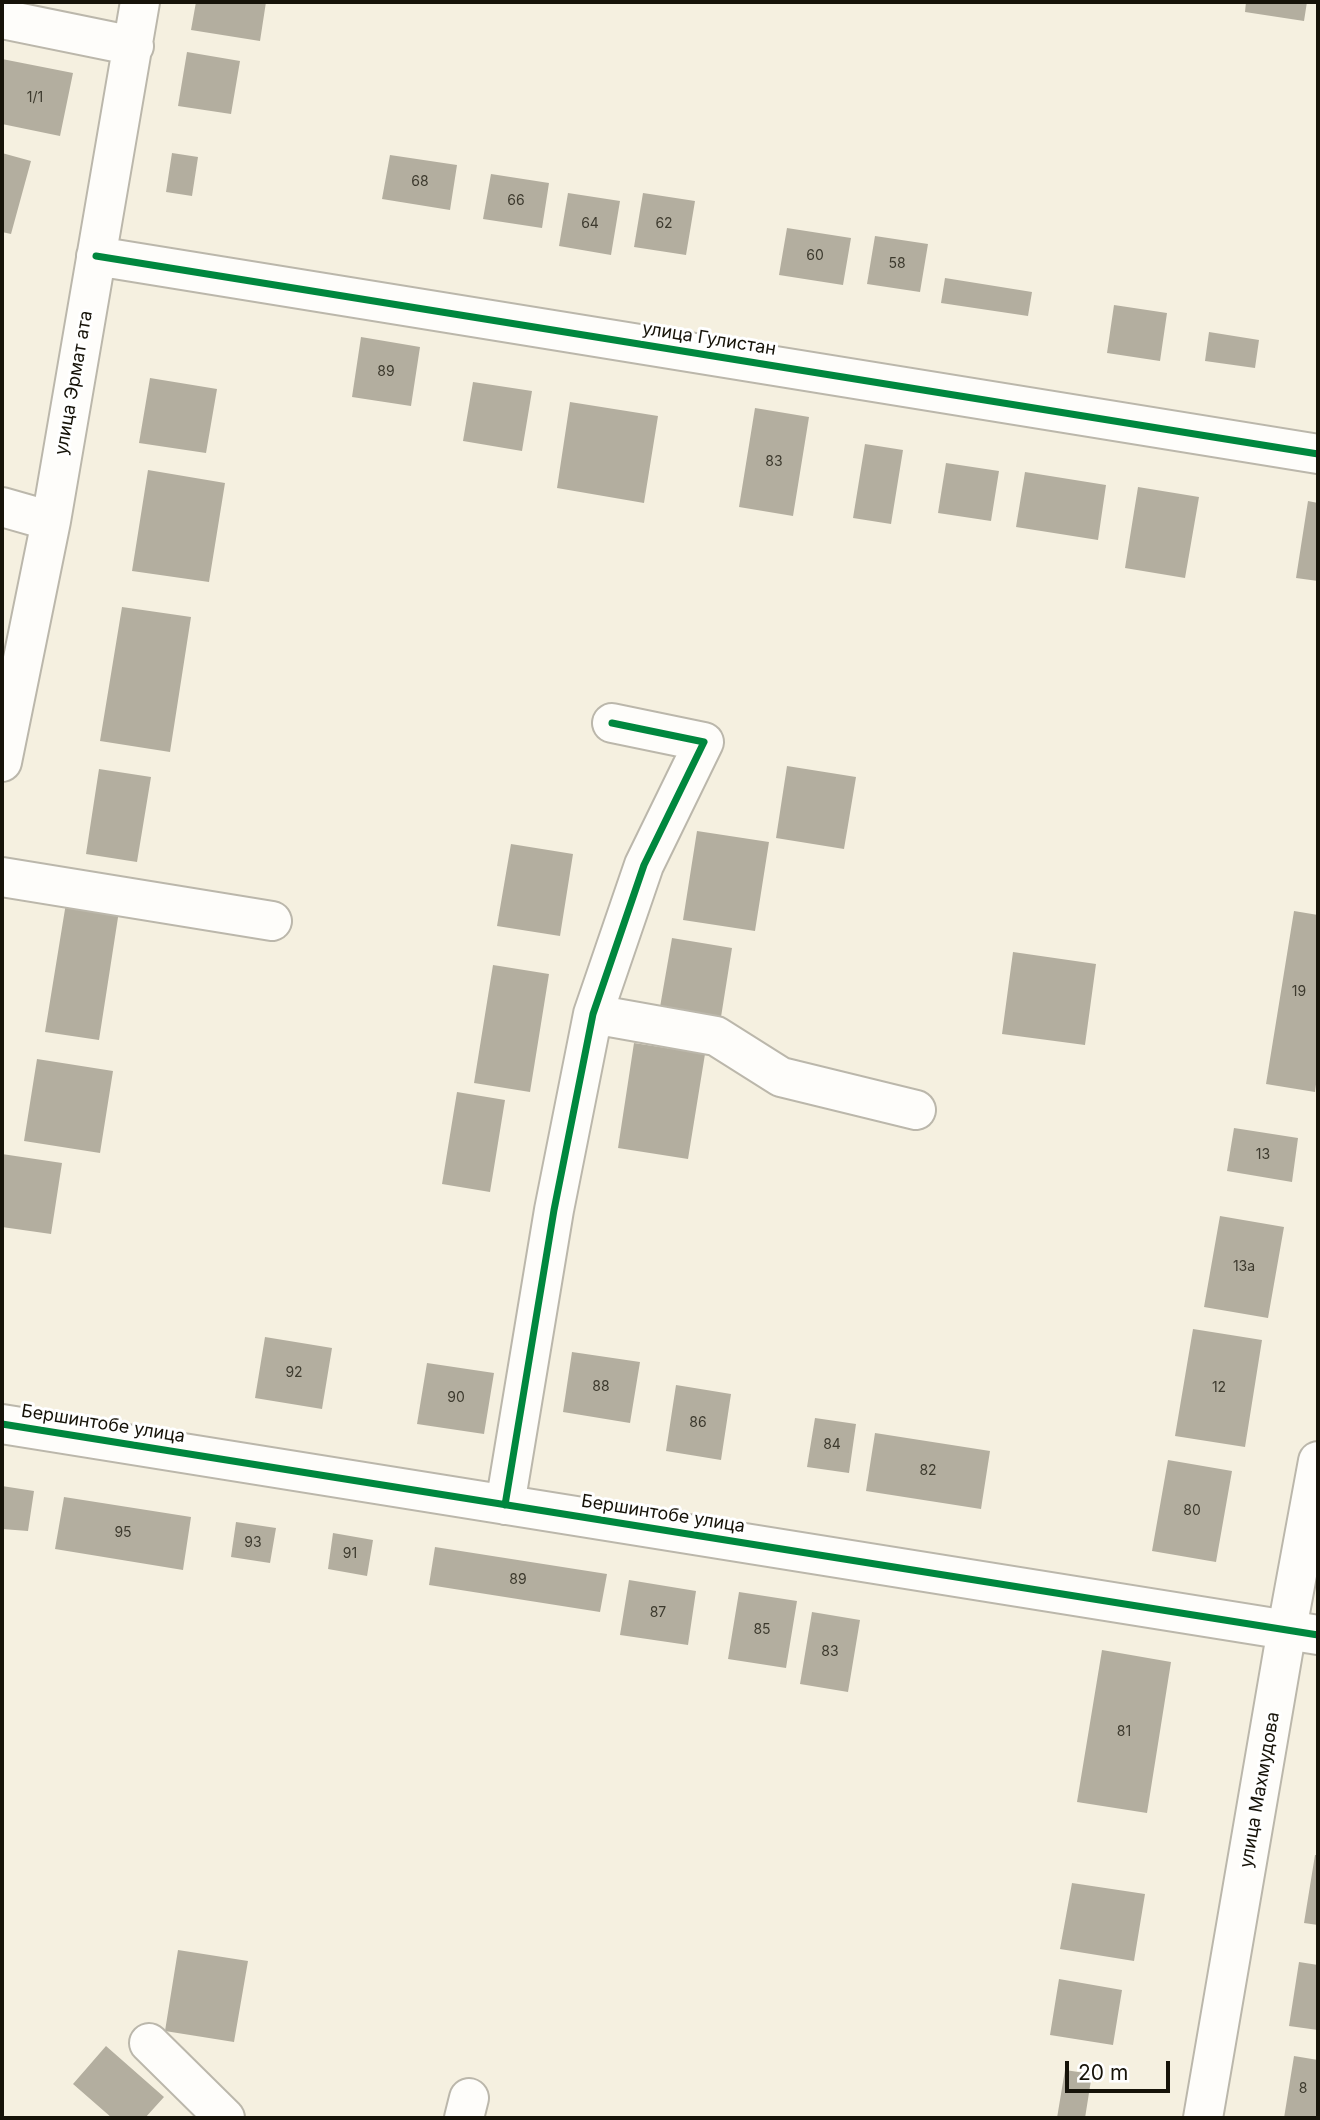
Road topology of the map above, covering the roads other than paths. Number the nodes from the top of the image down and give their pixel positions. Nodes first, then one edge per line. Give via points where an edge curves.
1 (141, 2) edge
2 (2, 19) edge
3 (134, 46) junction
4 (96, 256) junction
5 (1318, 454) edge
6 (2, 507) edge
7 (51, 521) junction
8 (612, 723) dead end
9 (2, 762) edge
10 (2, 877) edge
11 (272, 921) dead end
12 (593, 1014) junction
13 (916, 1111) dead end
14 (2, 1424) edge
15 (1318, 1461) edge
16 (505, 1505) junction
17 (1303, 1632) edge
18 (149, 2043) dead end
19 (225, 2118) edge
20 (1203, 2118) edge

1 - 3 street, улица Эрмат ата
2 - 3 street
3 - 4 street, улица Эрмат ата
4 - 5 street, улица Гулистан
4 - 7 street, улица Эрмат ата
6 - 7 street
7 - 9 street, улица Эрмат ата
8 - 12 street via 704,742 644,865
10 - 11 street
12 - 13 street via 716,1036 781,1077
12 - 16 street via 554,1210
14 - 16 street, Бершинтобе улица
15 - 17 street, улица Махмудова
16 - 17 street, Бершинтобе улица
17 - 20 street, улица Махмудова
18 - 19 street

